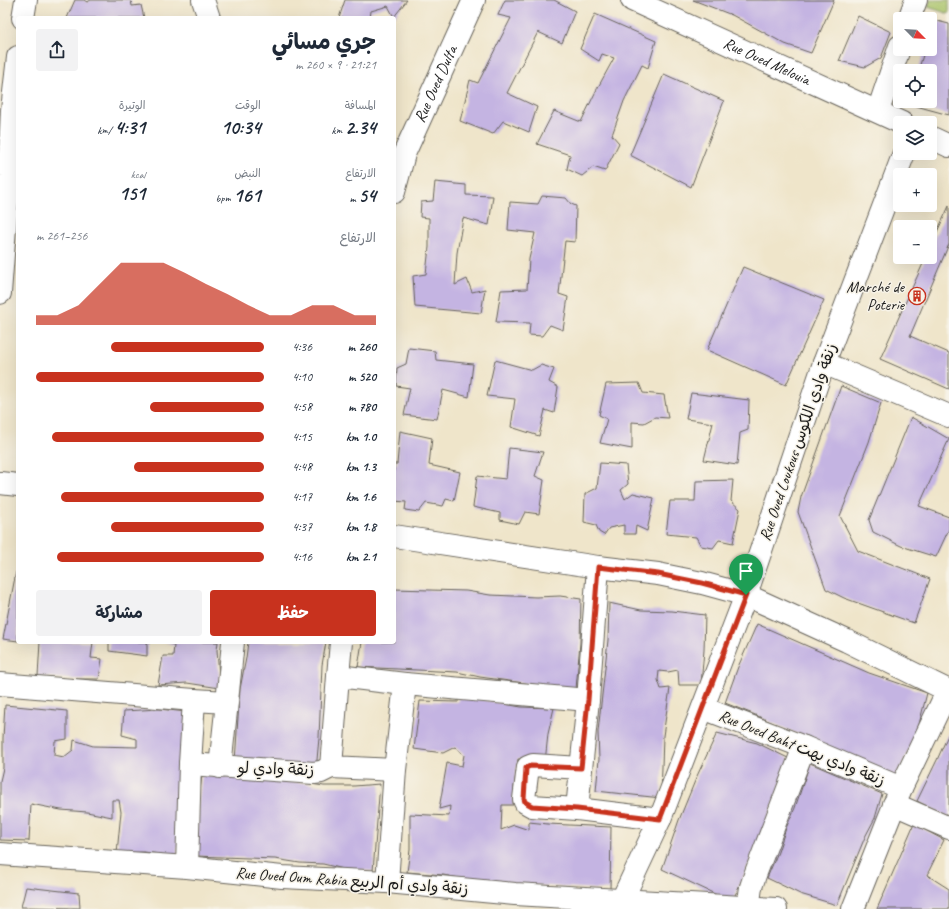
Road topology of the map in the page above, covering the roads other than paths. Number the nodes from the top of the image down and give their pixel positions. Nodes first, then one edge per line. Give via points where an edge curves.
1 (26, 0) edge
2 (204, 0) edge
3 (474, 0) edge
4 (632, 0) edge
5 (916, 0) edge
6 (912, 12) edge
7 (23, 16) edge
8 (208, 16) edge
9 (897, 56) edge
10 (16, 99) edge
11 (878, 111) junction
12 (893, 118) edge
13 (937, 140) edge
14 (949, 146) edge
15 (901, 160) edge
16 (396, 184) edge
17 (10, 270) edge
18 (0, 293) edge
19 (824, 363) junction
20 (949, 416) edge
21 (0, 483) edge
22 (16, 485) edge
23 (396, 536) edge
24 (598, 567) junction
25 (746, 595) junction
26 (233, 644) edge
27 (341, 644) edge
28 (338, 676) junction
29 (0, 684) edge
30 (405, 684) junction
31 (948, 691) edge
32 (194, 700) junction
33 (588, 700) junction
34 (227, 702) junction
35 (704, 708) junction
36 (804, 748) junction
37 (190, 764) junction
38 (220, 767) junction
39 (332, 767) junction
40 (581, 768) junction
41 (395, 770) junction
42 (898, 796) junction
43 (577, 809) junction
44 (660, 819) junction
45 (949, 828) edge
46 (0, 854) edge
47 (187, 867) junction
48 (387, 882) junction
49 (514, 901) edge
50 (623, 904) edge
51 (748, 908) edge
52 (776, 909) edge
53 (853, 909) edge

1 - 7 street
2 - 8 street
3 - 16 street, Rue Oued Dulta via 404,154
4 - 11 street, Rue Oued Melouia
5 - 6 street
9 - 11 street
10 - 17 street
11 - 12 street, Rue Oued Melouia
13 - 14 street
15 - 19 street, Rue Oued Loukous زنقة وادي اللكوس
17 - 18 street
19 - 20 street
19 - 25 street, Rue Oued Loukous زنقة وادي اللكوس
21 - 22 street
23 - 24 street
24 - 25 street via 658,574
24 - 33 street
25 - 31 street
25 - 35 street, Rue Oued Loukous زنقة وادي اللكوس
26 - 34 street, زنقة وادي لو
27 - 28 street
28 - 30 street
28 - 39 street
29 - 32 street
30 - 33 street
30 - 41 street
31 - 42 street
32 - 34 street
32 - 37 street
33 - 40 street
34 - 38 street, زنقة وادي لو
35 - 36 street, Rue Oued Baht زنقة وادي بهت
35 - 44 street, Rue Oued Loukous زنقة وادي اللكوس
36 - 42 street, Rue Oued Baht زنقة وادي بهت
36 - 51 street via 754,875
37 - 38 street, زنقة وادي لو
37 - 47 street
38 - 39 street, زنقة وادي لو via 314,773
39 - 41 street
40 - 43 street
40 - 43 street via 533,765 526,768 525,802 532,806
41 - 48 street
42 - 45 street, Rue Oued Baht زنقة وادي بهت
42 - 53 street
43 - 44 street
44 - 50 street, Rue Oued Loukous زنقة وادي اللكوس
46 - 47 street, Rue Oued Oum Rabia زنقة وادي أم الربيع
47 - 48 street, Rue Oued Oum Rabia زنقة وادي أم الربيع via 282,877
48 - 49 street, Rue Oued Oum Rabia زنقة وادي أم الربيع
49 - 50 street, Rue Oued Oum Rabia زنقة وادي أم الربيع
50 - 51 street, Rue Oued Oum Rabia زنقة وادي أم الربيع
51 - 52 street, Rue Oued Oum Rabia زنقة وادي أم الربيع

